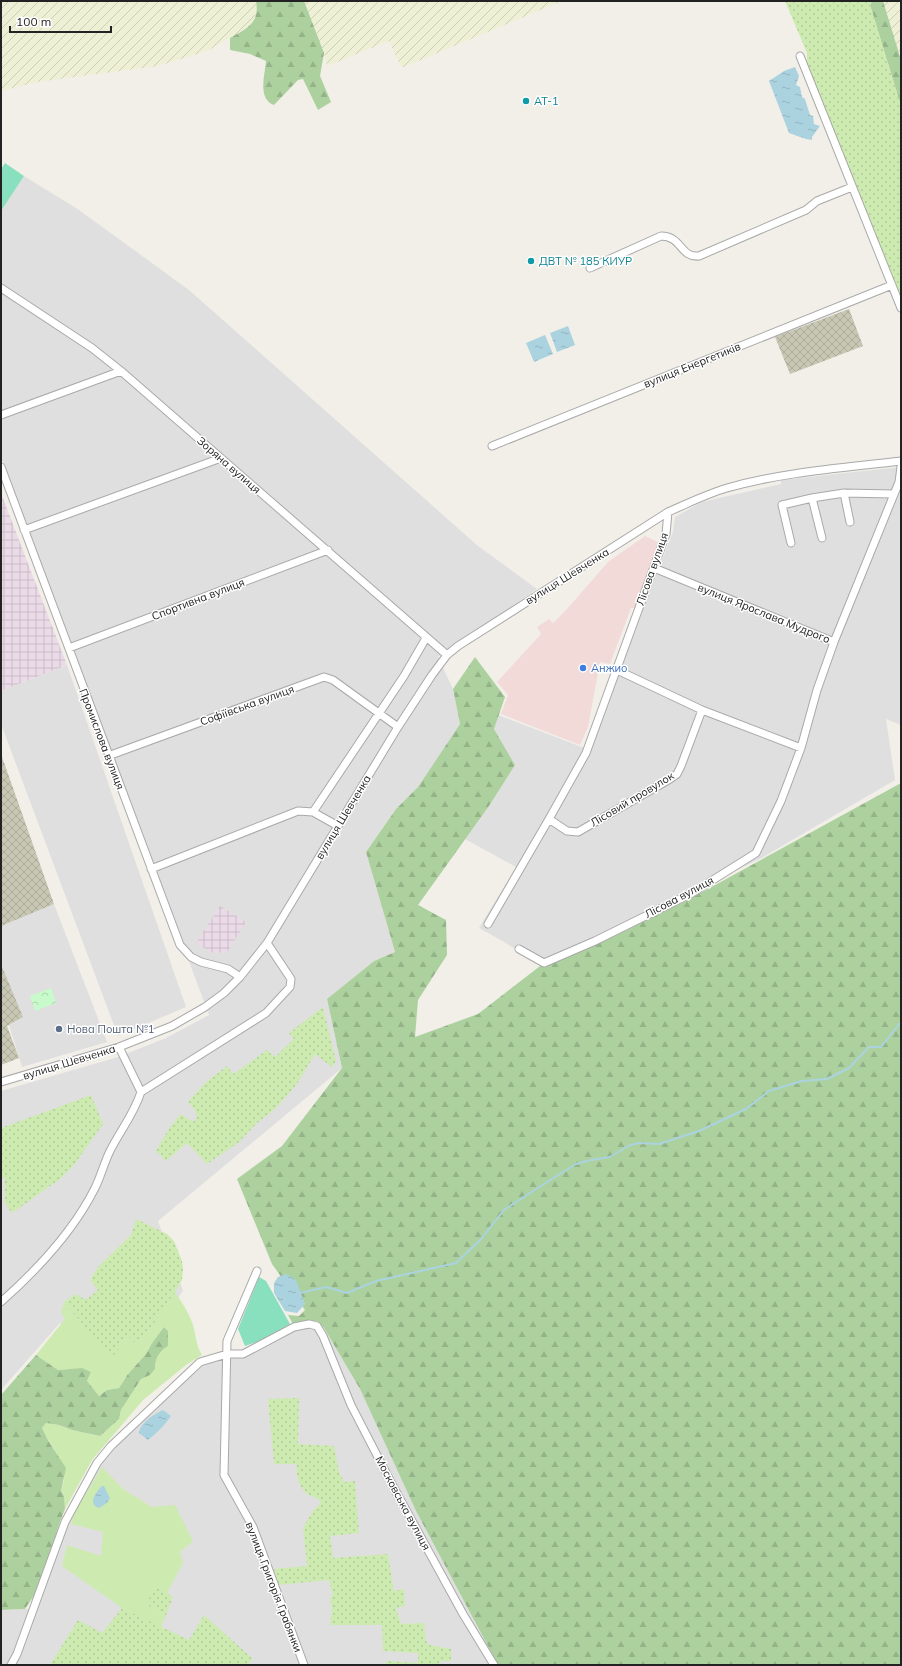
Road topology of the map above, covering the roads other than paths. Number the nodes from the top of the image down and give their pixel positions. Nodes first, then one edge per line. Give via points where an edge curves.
1 (800, 56) dead end
2 (852, 187) junction
3 (590, 268) dead end
4 (892, 285) junction
5 (1, 288) edge
6 (901, 308) edge
7 (121, 371) junction
8 (1, 415) edge
9 (492, 446) dead end
10 (221, 458) junction
11 (901, 461) edge
12 (901, 466) edge
13 (1, 467) edge
14 (844, 494) junction
15 (894, 494) junction
16 (812, 498) junction
17 (668, 512) junction
18 (850, 522) dead end
19 (24, 530) junction
20 (822, 538) dead end
21 (791, 543) dead end
22 (328, 550) junction
23 (654, 568) junction
24 (426, 638) junction
25 (834, 642) junction
26 (69, 648) junction
27 (447, 655) junction
28 (616, 670) junction
29 (702, 710) junction
30 (379, 712) junction
31 (398, 727) junction
32 (801, 748) junction
33 (108, 756) junction
34 (313, 812) junction
35 (549, 819) junction
36 (338, 826) junction
37 (151, 869) junction
38 (488, 924) dead end
39 (267, 943) junction
40 (519, 949) dead end
41 (240, 977) junction
42 (120, 1047) junction
43 (1, 1082) edge
44 (142, 1092) junction
45 (257, 1271) dead end
46 (1, 1302) edge
47 (226, 1354) junction
48 (11, 1665) edge
49 (304, 1665) edge
50 (494, 1665) edge

1 - 2 street
2 - 3 street via 817,201 806,210 699,256 687,254 672,237 661,236
2 - 4 street
4 - 6 street
4 - 9 street, вулиця Енергетиків
5 - 7 street, Зоряна вулиця via 92,348
7 - 8 street
7 - 10 street, Зоряна вулиця
10 - 19 street
10 - 22 street, Зоряна вулиця
11 - 17 street, вулиця Шевченка via 761,480 702,497
12 - 15 street, вулиця Ярослава Мудрого
13 - 19 street, Промислова вулиця
14 - 15 street
14 - 16 street
14 - 18 street
15 - 25 street, вулиця Ярослава Мудрого
16 - 20 street
16 - 21 street via 782,505
17 - 23 street, Лісова вулиця via 666,534
17 - 27 street, вулиця Шевченка
19 - 26 street, Промислова вулиця
22 - 24 street, Зоряна вулиця
22 - 26 street, Спортивна вулиця
23 - 25 street, вулиця Ярослава Мудрого
23 - 28 street, Лісова вулиця
24 - 27 street, Зоряна вулиця
24 - 30 street
25 - 32 street, Лісова вулиця
26 - 33 street, Промислова вулиця
27 - 31 street, вулиця Шевченка
28 - 29 street
28 - 35 street, Лісова вулиця via 586,752
29 - 32 street
29 - 35 street, Лісовий провулок via 681,766 677,774 670,779 578,832 566,830
30 - 31 street
30 - 33 street, Софіївська вулиця via 333,680 324,677
30 - 34 street
31 - 36 street, вулиця Шевченка
32 - 40 street, Лісова вулиця via 781,801 756,853 692,893 544,963
33 - 37 street, Промислова вулиця
34 - 36 street
34 - 37 street via 298,811
35 - 38 street, Лісова вулиця
36 - 39 street, вулиця Шевченка
37 - 41 street, Промислова вулиця via 184,950 201,962 228,969
39 - 41 street, вулиця Шевченка
39 - 44 street via 291,979 290,986 266,1013
41 - 42 street, вулиця Шевченка via 224,993 188,1018
42 - 43 street, вулиця Шевченка
42 - 44 street
44 - 46 street via 137,1106 109,1152 95,1188 73,1225
45 - 47 street, вулиця Григорія Грабянки via 227,1341
47 - 48 street via 200,1362 111,1446 97,1463 64,1522
47 - 49 street, вулиця Григорія Грабянки via 224,1475 253,1527
47 - 50 street, Московська вулиця via 243,1354 294,1327 309,1324 317,1326 351,1406 387,1476

